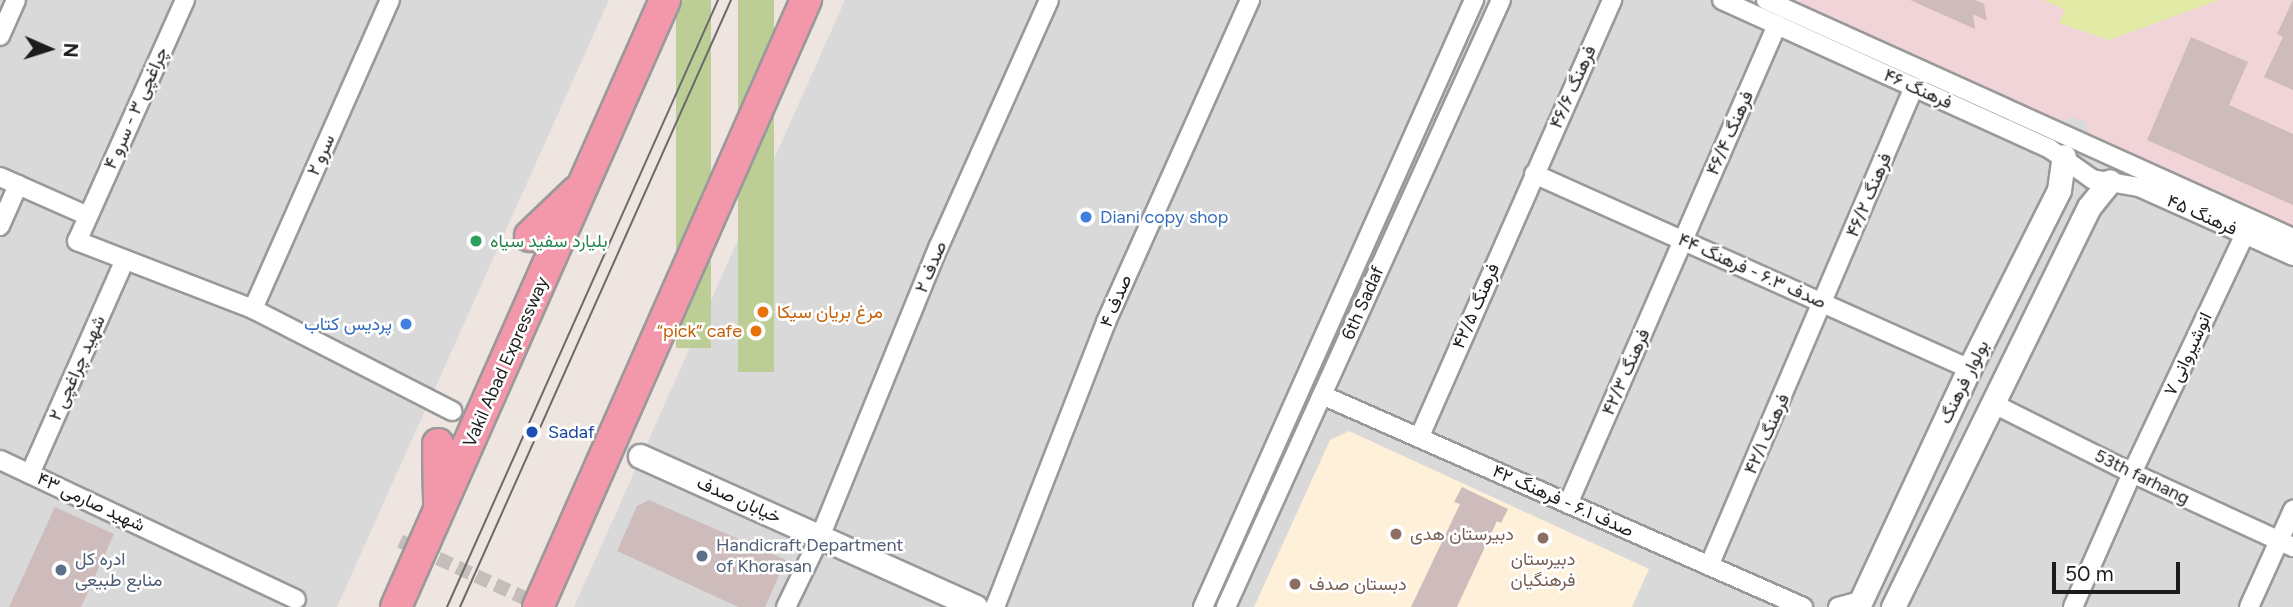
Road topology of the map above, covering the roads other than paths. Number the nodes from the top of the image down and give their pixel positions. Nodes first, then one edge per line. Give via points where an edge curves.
1 (16, 0) edge
2 (185, 0) edge
3 (390, 0) edge
4 (665, 0) edge
5 (806, 0) edge
6 (1250, 0) edge
7 (1474, 0) edge
8 (1501, 0) edge
9 (1612, 0) edge
10 (1722, 0) edge
11 (1766, 0) edge
12 (1048, 2) edge
13 (1777, 25) junction
14 (0, 36) edge
15 (1914, 87) junction
16 (2064, 156) junction
17 (2120, 159) junction
18 (1534, 174) junction
19 (0, 177) edge
20 (2110, 181) junction
21 (587, 182) junction
22 (18, 185) junction
23 (2059, 190) junction
24 (1384, 201) junction
25 (2089, 207) junction
26 (1404, 211) junction
27 (88, 216) junction
28 (0, 226) edge
29 (2245, 234) junction
30 (530, 236) dead end
31 (2293, 238) edge
32 (1684, 240) junction
33 (2293, 256) edge
34 (124, 262) junction
35 (1824, 302) junction
36 (253, 309) junction
37 (1969, 369) junction
38 (1322, 395) junction
39 (1992, 403) junction
40 (452, 411) dead end
41 (1419, 438) junction
42 (438, 443) dead end
43 (648, 459) dead end
44 (0, 460) edge
45 (2132, 473) junction
46 (30, 474) junction
47 (1569, 504) junction
48 (2293, 510) edge
49 (439, 512) junction
50 (820, 537) junction
51 (2286, 544) edge
52 (1709, 566) junction
53 (296, 599) dead end
54 (948, 601) edge
55 (1859, 604) edge
56 (396, 607) edge
57 (538, 607) edge
58 (786, 607) edge
59 (976, 607) edge
60 (995, 607) edge
61 (1203, 607) edge
62 (1226, 607) edge
63 (1803, 607) edge
64 (1838, 607) edge
65 (1893, 607) edge
66 (2073, 607) edge
67 (2249, 607) edge

1 - 14 street
2 - 27 street, چراغچی ۳ - سرو ۴
3 - 36 street, سرو ۲
4 - 21 highway, Vakil Abad Expressway
5 - 57 highway
6 - 60 street, صدف ۴ via 1106,322
7 - 24 street, 6th Sadaf
8 - 26 street, 6th Sadaf
9 - 18 street, فرهنگ ۴۶/۶
10 - 13 street, فرهنگ ۴۶
11 - 17 street, فرهنگ ۴۶
12 - 50 street, صدف ۲ via 939,246
13 - 15 street, فرهنگ ۴۶
13 - 32 street, فرهنگ ۴۶/۴
15 - 16 street, فرهنگ ۴۶
15 - 35 street, فرهنگ ۴۶/۲
16 - 20 street, فرهنگ ۴۶ via 2092,179
16 - 23 street, بولوار فرهنگ
17 - 20 street
17 - 31 street, فرهنگ ۴۵
18 - 32 street, صدف ۶.۳ - فرهنگ ۴۴
18 - 41 street, فرهنگ ۴۲/۵
19 - 22 street
20 - 25 street, بولوار فرهنگ
20 - 29 street, فرهنگ ۴۵ via 2139,187
21 - 30 highway
21 - 49 highway, Vakil Abad Expressway
22 - 27 street
22 - 28 street
23 - 25 street via 2078,194
23 - 37 street, بولوار فرهنگ
24 - 26 street
24 - 61 street, 6th Sadaf
25 - 39 street, بولوار فرهنگ
26 - 38 street, 6th Sadaf
27 - 34 street, چراغچی ۳ - سرو ۴ via 77,240
29 - 33 street, فرهنگ ۴۵
29 - 45 street, انوشیروانی ۷
32 - 35 street, صدف ۶.۳ - فرهنگ ۴۴
32 - 47 street, فرهنگ ۴۲/۳
34 - 36 street
34 - 46 street, شهید چراغچی ۲
35 - 37 street, صدف ۶.۳ - فرهنگ ۴۴
35 - 52 street, فرهنگ ۴۲/۱
36 - 40 street
37 - 55 street, بولوار فرهنگ
38 - 41 street, صدف ۶.۱ - فرهنگ ۴۲
38 - 62 street, 6th Sadaf
39 - 45 street, 53th farhang
39 - 65 street, بولوار فرهنگ
41 - 47 street, صدف ۶.۱ - فرهنگ ۴۲
42 - 49 highway
43 - 50 street, خیابان صدف
44 - 46 street, شهید صارمی ۴۳
45 - 51 street, 53th farhang
45 - 66 street, انوشیروانی ۷
46 - 53 street, شهید صارمی ۴۳
47 - 52 street, صدف ۶.۱ - فرهنگ ۴۲
48 - 51 street
49 - 56 highway, Vakil Abad Expressway
50 - 54 street, خیابان صدف
50 - 58 street, صدف ۲
51 - 67 street
52 - 63 street, صدف ۶.۱ - فرهنگ ۴۲
54 - 59 street, خیابان صدف
55 - 64 street

